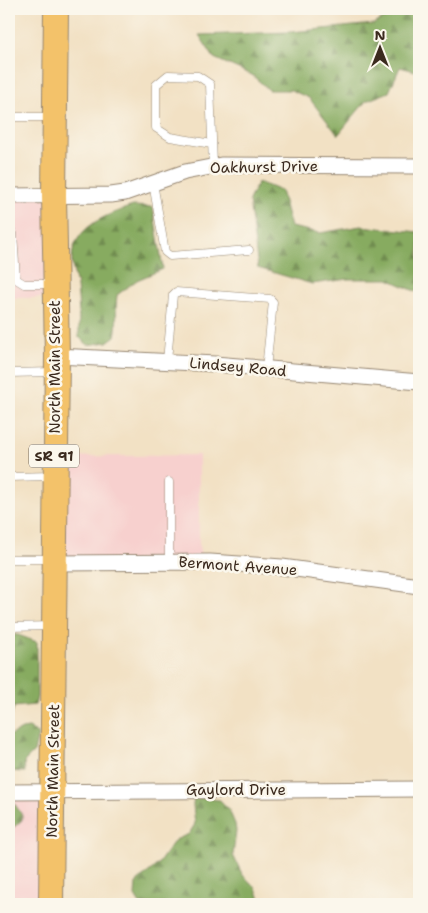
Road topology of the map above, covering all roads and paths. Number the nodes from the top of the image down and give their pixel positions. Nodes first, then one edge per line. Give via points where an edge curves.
1 (56, 9) edge
2 (9, 117) edge
3 (56, 117) junction
4 (212, 144) junction
5 (9, 156) edge
6 (213, 166) junction
7 (419, 166) edge
8 (153, 183) junction
9 (54, 195) junction
10 (9, 196) edge
11 (9, 230) edge
12 (249, 250) dead end
13 (55, 284) junction
14 (167, 361) junction
15 (56, 364) junction
16 (266, 369) junction
17 (9, 373) edge
18 (419, 382) edge
19 (54, 476) junction
20 (9, 477) edge
21 (170, 482) dead end
22 (9, 559) edge
23 (55, 561) junction
24 (169, 562) junction
25 (419, 586) edge
26 (54, 625) junction
27 (9, 627) edge
28 (419, 789) edge
29 (53, 790) junction
30 (9, 792) edge
31 (51, 904) edge

1 - 3 main road, North Main Street / SR 91
2 - 3 lane
2 - 5 lane
3 - 9 main road, North Main Street / SR 91
4 - 4 lane via 210,84 198,76 168,75 156,85 156,128 170,137
4 - 6 lane
6 - 7 street, Oakhurst Drive
6 - 8 street, Oakhurst Drive
8 - 9 street, Oakhurst Drive via 111,195
8 - 12 lane via 165,252 170,256
9 - 10 street, Oakhurst Drive
9 - 13 main road, North Main Street / SR 91
11 - 13 lane via 13,233 16,278 24,284
13 - 15 main road, North Main Street / SR 91
14 - 15 street, Lindsey Road
14 - 16 street, Lindsey Road
14 - 16 lane via 172,295 176,292 270,299 273,302
15 - 17 lane
15 - 19 main road, North Main Street / SR 91
16 - 18 street, Lindsey Road
19 - 20 lane
19 - 23 main road, North Main Street / SR 91
21 - 24 lane
22 - 23 lane
23 - 24 street, Bermont Avenue
23 - 26 main road, North Main Street / SR 91
24 - 25 street, Bermont Avenue via 282,567
26 - 27 lane
26 - 29 main road, North Main Street / SR 91
28 - 29 street, Gaylord Drive
29 - 30 street, Gaylord Drive
29 - 31 main road, North Main Street / SR 91

